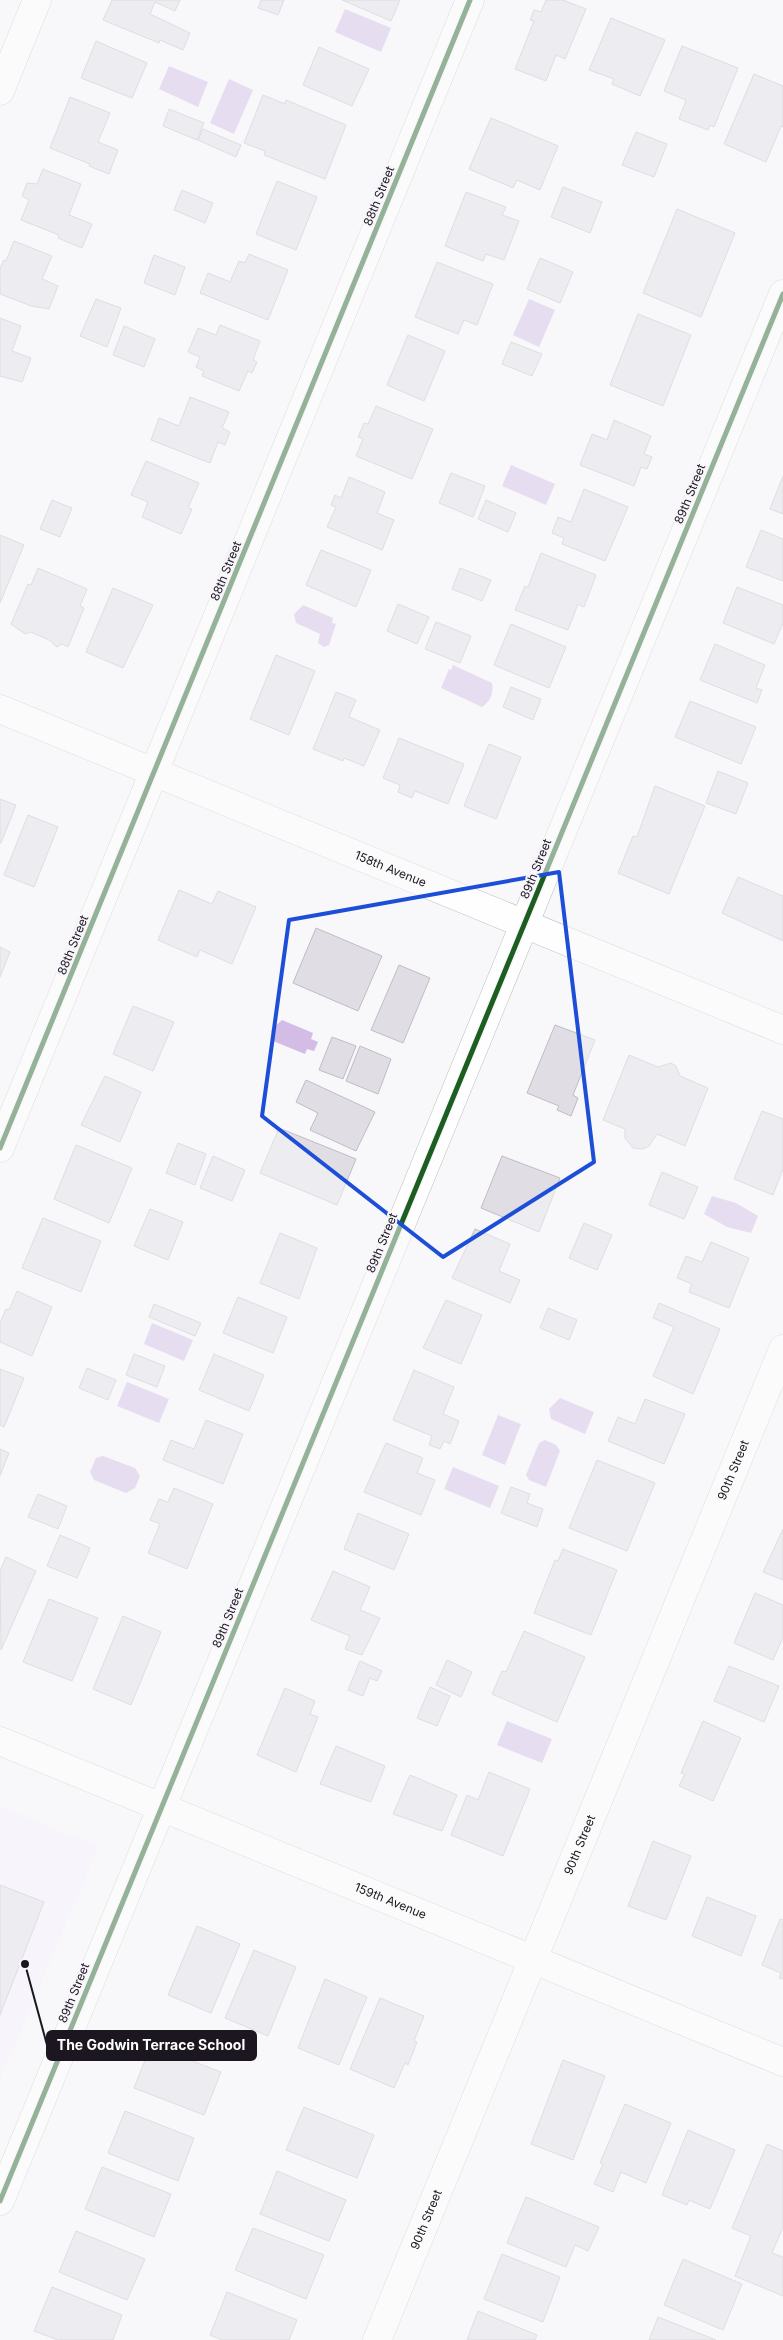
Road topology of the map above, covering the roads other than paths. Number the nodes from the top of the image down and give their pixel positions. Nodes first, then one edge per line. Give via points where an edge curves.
1 (37, 0) edge
2 (470, 0) edge
3 (0, 90) edge
4 (783, 294) edge
5 (0, 709) edge
6 (155, 771) junction
7 (525, 924) junction
8 (783, 1030) edge
9 (0, 1148) edge
10 (783, 1349) edge
11 (0, 1741) edge
12 (161, 1806) junction
13 (532, 1959) junction
14 (783, 2062) edge
15 (0, 2201) edge
16 (377, 2340) edge

1 - 3 street
2 - 6 street, 88th Street
4 - 7 street, 89th Street
5 - 6 street, 158th Avenue
6 - 7 street, 158th Avenue
6 - 9 street, 88th Street
7 - 8 street, 158th Avenue
7 - 12 street, 89th Street
10 - 13 street, 90th Street
11 - 12 street, 159th Avenue
12 - 13 street, 159th Avenue
12 - 15 street, 89th Street
13 - 14 street, 159th Avenue
13 - 16 street, 90th Street

